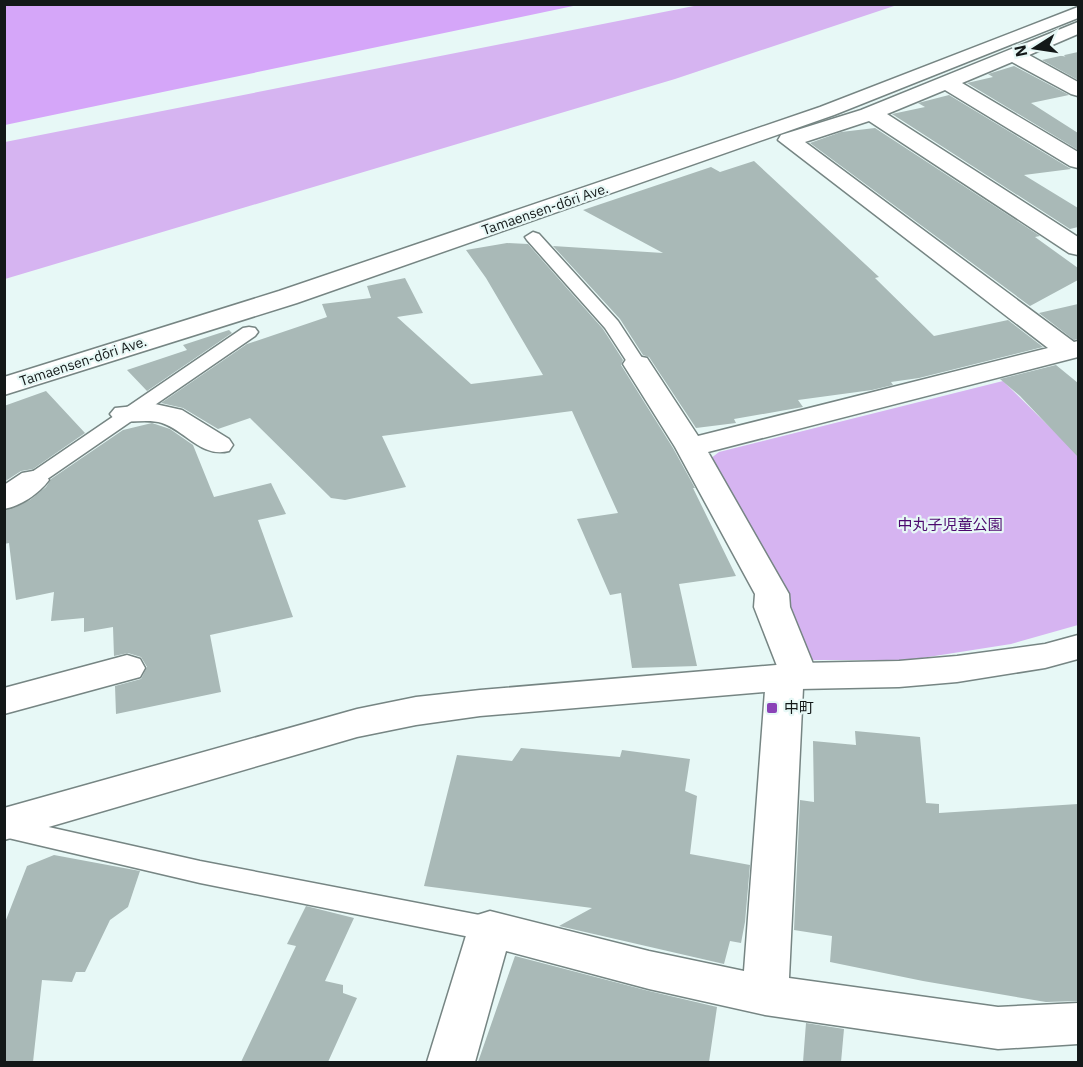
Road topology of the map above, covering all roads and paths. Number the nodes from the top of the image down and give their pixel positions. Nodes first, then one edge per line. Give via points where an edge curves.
1 (1074, 24) edge
2 (1012, 54) junction
3 (946, 82) junction
4 (1078, 90) edge
5 (872, 113) junction
6 (1078, 161) edge
7 (532, 237) dead end
8 (1078, 248) edge
9 (249, 332) dead end
10 (1074, 350) edge
11 (637, 364) joint
12 (4, 386) edge
13 (125, 414) junction
14 (218, 445) dead end
15 (690, 447) junction
16 (33, 480) joint
17 (4, 500) edge
18 (1078, 647) edge
19 (127, 668) dead end
20 (792, 676) junction
21 (4, 701) edge
22 (4, 825) edge
23 (490, 929) junction
24 (765, 995) junction
25 (1078, 1024) edge
26 (451, 1062) edge

1 - 2 street
1 - 12 street, Tamaensen-dōri Ave. via 288,297
2 - 3 street
2 - 4 street
3 - 5 street
3 - 6 street
5 - 8 street
5 - 10 street via 789,140
7 - 11 lane via 612,325
9 - 13 lane
10 - 15 street
11 - 15 street
13 - 14 street via 172,416
13 - 16 lane
15 - 20 street via 772,594 772,607
16 - 17 street
18 - 20 street via 957,669
19 - 21 street
20 - 22 street via 416,711 357,723
20 - 24 street
22 - 23 lane via 200,872
23 - 24 street
23 - 26 street
24 - 25 street via 998,1028

